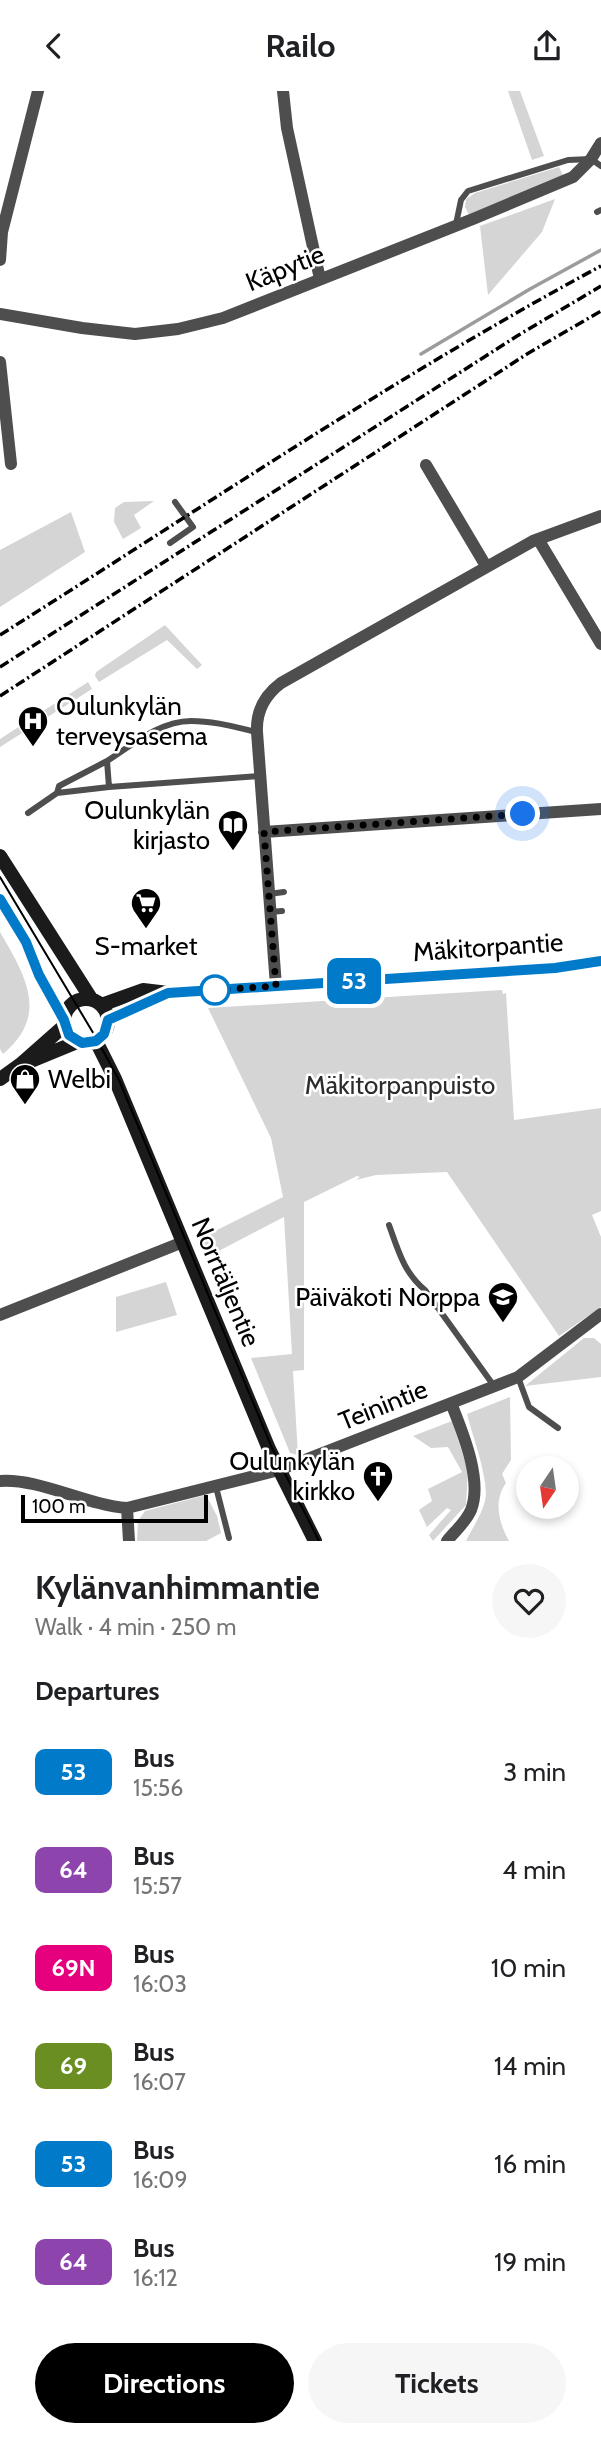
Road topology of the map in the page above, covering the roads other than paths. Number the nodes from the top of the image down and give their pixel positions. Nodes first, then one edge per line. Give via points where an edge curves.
1 (38, 91) edge
2 (283, 91) edge
3 (601, 143) edge
4 (596, 162) edge
5 (456, 224) junction
6 (0, 260) edge
7 (320, 279) junction
8 (0, 314) edge
9 (0, 362) edge
10 (11, 464) dead end
11 (426, 465) dead end
12 (175, 502) dead end
13 (601, 516) edge
14 (538, 539) junction
15 (170, 543) dead end
16 (486, 566) junction
17 (601, 645) edge
18 (257, 732) junction
19 (107, 761) junction
20 (260, 776) junction
21 (108, 787) junction
22 (58, 793) junction
23 (601, 809) edge
24 (29, 813) dead end
25 (264, 832) junction
26 (0, 856) edge
27 (284, 893) dead end
28 (269, 894) junction
29 (0, 899) edge
30 (601, 961) edge
31 (276, 986) junction
32 (168, 993) junction
33 (96, 1003) junction
34 (108, 1020) junction
35 (64, 1023) junction
36 (96, 1041) junction
37 (78, 1042) junction
38 (21, 1064) junction
39 (0, 1079) edge
40 (389, 1225) dead end
41 (183, 1242) junction
42 (0, 1315) edge
43 (599, 1319) edge
44 (518, 1377) junction
45 (494, 1387) junction
46 (451, 1403) junction
47 (558, 1428) dead end
48 (279, 1470) junction
49 (0, 1481) edge
50 (216, 1485) junction
51 (127, 1508) junction
52 (229, 1538) dead end
53 (129, 1541) edge
54 (315, 1541) edge
55 (447, 1541) edge

1 - 6 street via 2,232
2 - 7 street
3 - 4 street
4 - 5 street, Käpytie via 573,177
4 - 5 lane via 568,160 468,191 461,200
5 - 7 street, Käpytie
7 - 8 street, Käpytie via 223,318 135,334
9 - 10 street
11 - 16 street
12 - 15 lane via 193,527
13 - 14 street
14 - 16 street
14 - 17 street
16 - 18 street via 272,689 261,708
18 - 19 lane via 188,721 155,730
18 - 20 street
19 - 21 lane
19 - 22 lane via 59,786
20 - 21 lane
20 - 25 street
21 - 22 lane
22 - 24 lane
23 - 25 street
25 - 28 street
26 - 33 street
27 - 28 lane
28 - 31 street via 276,912
29 - 35 street
30 - 31 street, Mäkitorpantie
31 - 32 street, Mäkitorpantie
32 - 33 street, Mäkitorpantie via 143,990
32 - 34 street, Mäkitorpantie
33 - 34 street
33 - 35 street via 73,1003
34 - 36 street
35 - 37 street
35 - 38 street
36 - 37 street
36 - 41 street, Norrtäljentie
37 - 38 street
38 - 39 street
40 - 45 lane via 403,1266
41 - 42 street
41 - 48 street, Norrtäljentie
43 - 44 street, Teinintie
44 - 45 street, Teinintie
44 - 47 lane via 529,1407
45 - 46 street, Teinintie
46 - 48 street, Teinintie
46 - 55 street via 472,1469 474,1497 471,1510
48 - 50 street, Teinintie
48 - 54 street, Norrtäljentie
49 - 51 street, Teinintie
50 - 51 street, Teinintie
50 - 52 lane
51 - 53 street

